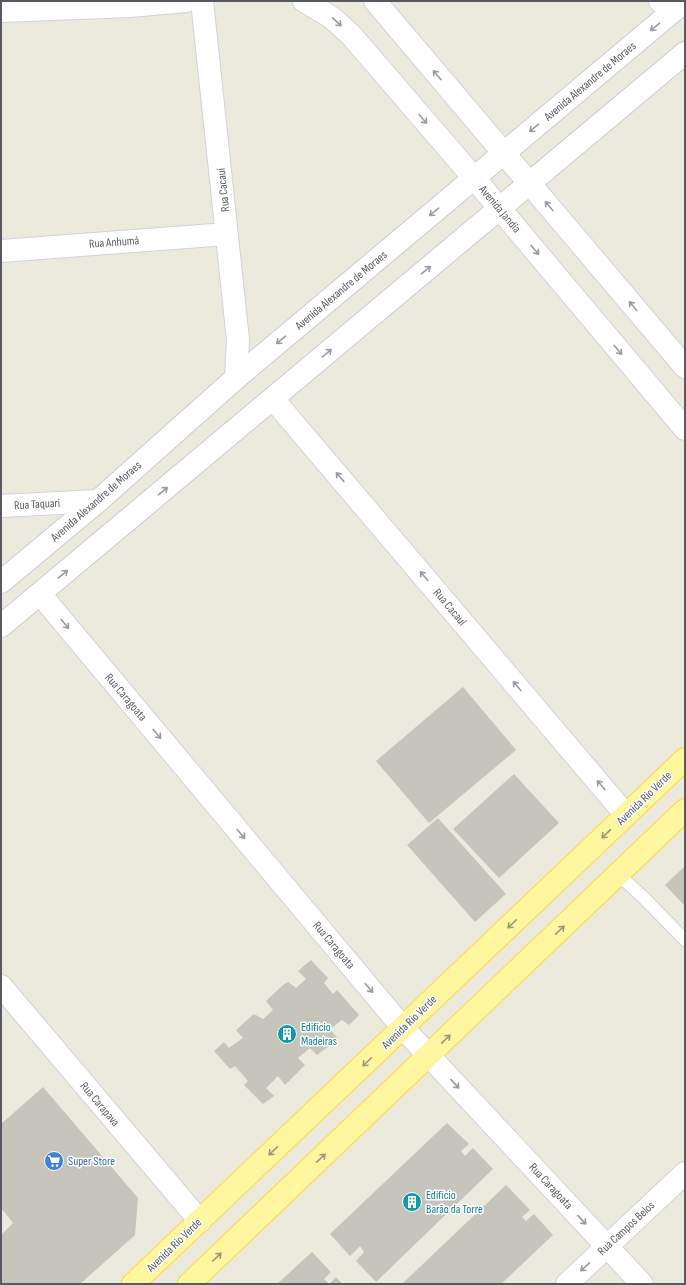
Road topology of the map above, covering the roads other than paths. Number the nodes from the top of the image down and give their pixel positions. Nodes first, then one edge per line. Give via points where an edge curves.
1 (186, 1) edge
2 (202, 1) edge
3 (304, 1) edge
4 (375, 1) edge
5 (674, 3) edge
6 (1, 11) edge
7 (685, 53) edge
8 (504, 154) junction
9 (474, 178) junction
10 (529, 184) junction
11 (500, 208) junction
12 (228, 234) junction
13 (1, 251) edge
14 (685, 367) edge
15 (236, 378) junction
16 (273, 398) junction
17 (685, 429) edge
18 (98, 501) junction
19 (1, 506) edge
20 (1, 582) edge
21 (40, 594) junction
22 (1, 626) edge
23 (685, 759) edge
24 (685, 810) edge
25 (626, 815) junction
26 (618, 874) junction
27 (685, 940) edge
28 (1, 986) edge
29 (403, 1028) junction
30 (428, 1055) junction
31 (685, 1173) edge
32 (200, 1221) junction
33 (607, 1246) junction
34 (133, 1284) edge
35 (189, 1284) edge
36 (567, 1284) edge
37 (642, 1284) edge

1 - 6 street
2 - 12 street, Rua Cacauí
3 -> 9 street, Avenida Jandia via 331,16 351,35
8 -> 4 street
5 -> 8 street, Avenida Alexandre de Moraes
7 - 10 street
8 - 9 street, Avenida Alexandre de Moraes
8 - 10 street
9 - 11 street, Avenida Jandia
9 -> 15 street, Avenida Alexandre de Moraes
10 - 11 street
14 -> 10 street
16 -> 11 street
11 -> 17 street, Avenida Jandia
12 - 13 street, Rua Anhumá
12 - 15 street, Rua Cacauí via 238,340
15 - 18 street, Avenida Alexandre de Moraes
21 -> 16 street
25 -> 16 street, Rua Cacauí
18 - 19 street, Rua Taquari
18 - 20 street, Avenida Alexandre de Moraes
21 - 22 street
21 -> 29 street, Rua Caragoata
23 - 25 main road, Avenida Rio Verde
24 - 26 main road
25 -> 29 main road, Avenida Rio Verde
26 - 27 lane
30 -> 26 main road
28 - 32 street, Rua Carapava
29 - 30 street, Rua Caragoata
29 -> 32 main road, Avenida Rio Verde
30 -> 33 street, Rua Caragoata
35 -> 30 main road
31 - 33 street, Rua Campos Belos
32 - 34 main road, Avenida Rio Verde
33 -> 36 street, Rua Campos Belos
33 - 37 street, Rua Caragoata

